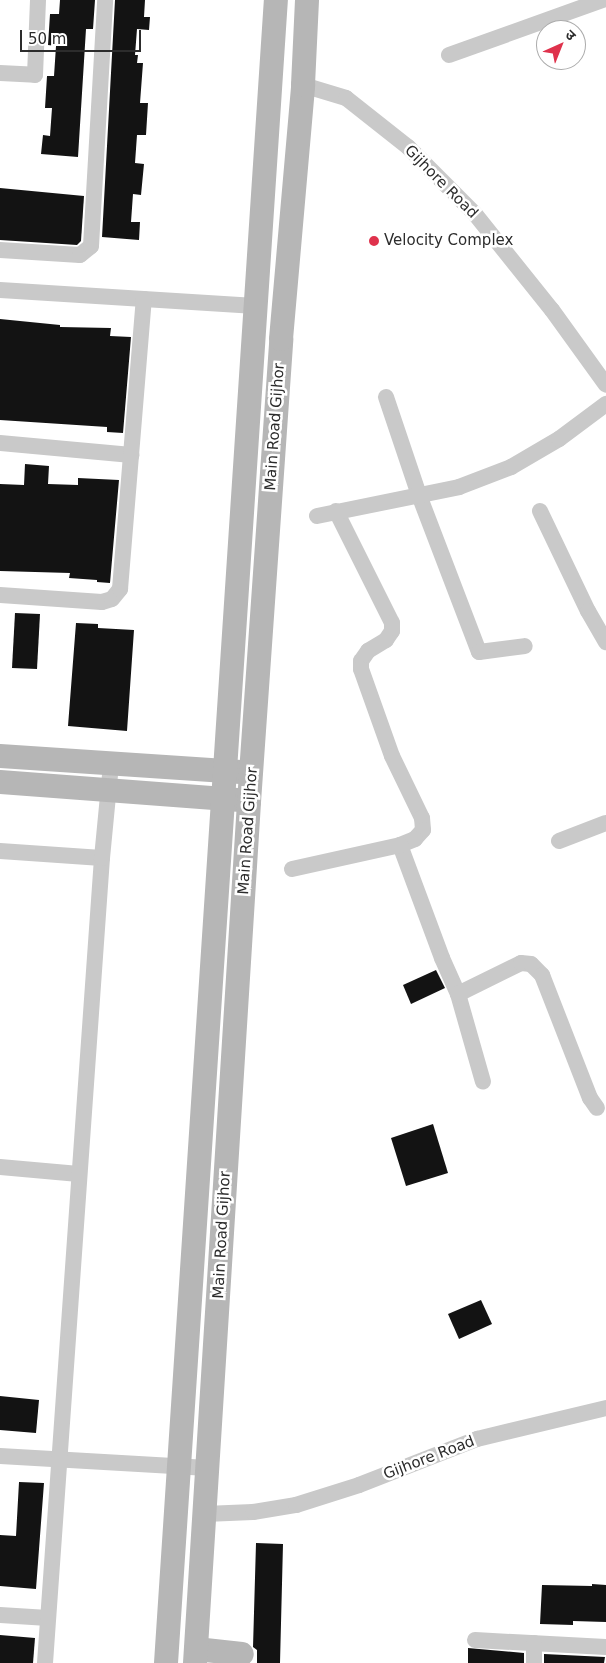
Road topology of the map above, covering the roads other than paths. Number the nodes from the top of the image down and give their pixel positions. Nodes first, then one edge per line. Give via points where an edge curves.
1 (38, 0) edge
2 (105, 0) edge
3 (276, 0) edge
4 (307, 0) edge
5 (603, 0) edge
6 (449, 55) dead end
7 (0, 72) edge
8 (303, 85) junction
9 (0, 250) edge
10 (0, 290) edge
11 (144, 299) junction
12 (255, 306) junction
13 (606, 385) edge
14 (386, 397) dead end
15 (606, 404) edge
16 (0, 443) edge
17 (131, 455) junction
18 (418, 495) junction
19 (336, 511) junction
20 (540, 511) dead end
21 (317, 516) dead end
22 (0, 595) edge
23 (606, 642) edge
24 (525, 646) dead end
25 (0, 756) edge
26 (111, 765) junction
27 (226, 771) junction
28 (252, 773) junction
29 (0, 782) edge
30 (108, 789) junction
31 (223, 799) junction
32 (249, 802) junction
33 (606, 823) edge
34 (559, 841) dead end
35 (400, 845) junction
36 (0, 851) edge
37 (102, 858) junction
38 (292, 869) dead end
39 (458, 994) junction
40 (483, 1082) dead end
41 (597, 1108) dead end
42 (0, 1167) edge
43 (79, 1174) junction
44 (606, 1408) edge
45 (0, 1456) edge
46 (59, 1459) junction
47 (179, 1466) junction
48 (208, 1468) junction
49 (205, 1514) junction
50 (0, 1615) edge
51 (48, 1618) junction
52 (475, 1640) dead end
53 (534, 1643) junction
54 (606, 1647) edge
55 (242, 1654) dead end
56 (196, 1656) edge
57 (45, 1663) edge
58 (166, 1663) edge
59 (534, 1663) edge

1 - 7 street via 35,74
2 - 9 street via 91,246 80,255
3 - 12 street, Main Road Gijhor
4 - 8 street, Main Road Gijhor
5 - 6 street
8 - 13 street, Gijhore Road via 346,98 408,147 475,214 552,310
8 - 28 street, Main Road Gijhor via 281,339
10 - 11 street
11 - 12 street
11 - 17 street
12 - 27 street, Main Road Gijhor
14 - 18 street
15 - 18 street via 559,439 511,467 459,487
16 - 17 street
17 - 22 street via 120,590 112,599 102,602
18 - 19 street
18 - 24 street via 479,652
19 - 21 street
19 - 35 street via 392,623 392,632 386,640 368,650 361,661 361,669 392,756 422,818 423,830
20 - 23 street
25 - 26 street
26 - 27 street
26 - 30 street
27 - 28 street
27 - 31 street, Main Road Gijhor
28 - 32 street, Main Road Gijhor
29 - 30 street
30 - 31 street
30 - 37 street
31 - 32 street
31 - 47 street, Main Road Gijhor
32 - 48 street, Main Road Gijhor
33 - 34 street
35 - 38 street
35 - 39 street
36 - 37 street
37 - 43 street
39 - 40 street
39 - 41 street via 521,963 531,964 542,975 590,1098
42 - 43 street
43 - 46 street
44 - 49 street, Gijhore Road via 477,1439 359,1485 296,1505 253,1512
45 - 46 street
46 - 47 street
46 - 51 street
47 - 48 street
47 - 58 street, Main Road Gijhor
48 - 49 street, Main Road Gijhor
49 - 56 street, Main Road Gijhor
50 - 51 street
51 - 57 street
52 - 53 street
53 - 54 street
53 - 59 street
55 - 56 street

